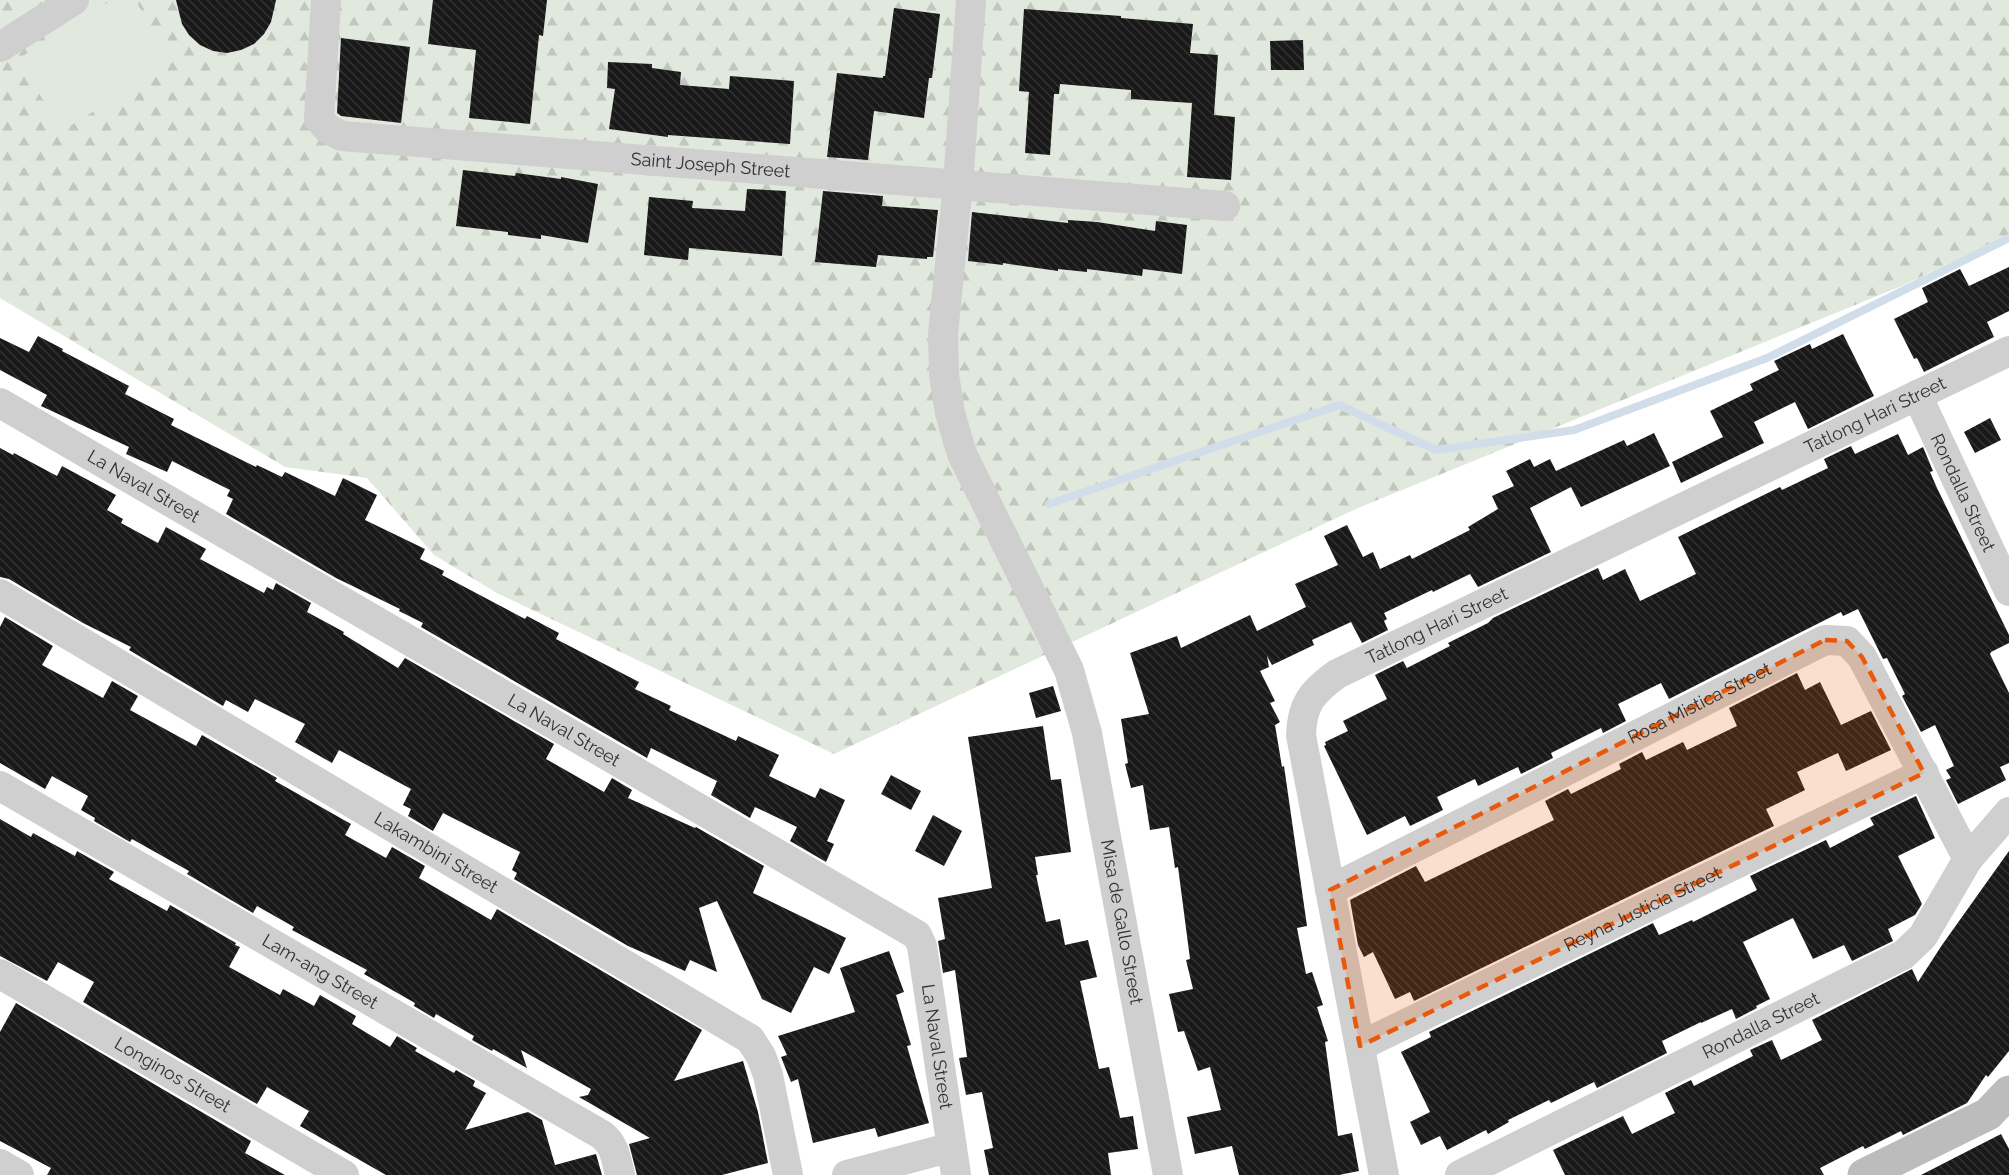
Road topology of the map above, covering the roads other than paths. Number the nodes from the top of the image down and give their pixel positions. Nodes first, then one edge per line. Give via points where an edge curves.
1 (74, 0) edge
2 (326, 0) edge
3 (971, 0) edge
4 (0, 47) edge
5 (958, 184) junction
6 (1225, 206) dead end
7 (2009, 351) edge
8 (1917, 395) junction
9 (0, 403) edge
10 (2009, 591) edge
11 (0, 594) edge
12 (1924, 773) junction
13 (0, 786) edge
14 (2009, 813) edge
15 (1968, 859) junction
16 (1330, 890) junction
17 (0, 974) edge
18 (1360, 1046) junction
19 (2009, 1092) edge
20 (954, 1161) edge
21 (0, 1164) edge
22 (19, 1175) edge
23 (344, 1175) edge
24 (620, 1175) edge
25 (788, 1175) edge
26 (847, 1175) edge
27 (1168, 1175) edge
28 (1384, 1175) edge
29 (1460, 1175) edge
30 (1864, 1175) edge

1 - 4 street
2 - 5 street, Saint Joseph Street via 319,119 342,136
3 - 5 street, Misa de Gallo Street
5 - 6 street, Saint Joseph Street
5 - 27 street, Misa de Gallo Street via 943,334 944,375 951,413 962,454 1069,670 1087,733
7 - 8 street, Tatlong Hari Street
8 - 10 street, Rondalla Street
8 - 16 street, Tatlong Hari Street via 1322,684 1302,716 1301,735
9 - 20 street, La Naval Street via 917,935 922,946
11 - 25 street, Lakambini Street via 750,1039 768,1075
12 - 15 street, Rosa Mistica Street
12 - 16 street, Rosa Mistica Street via 1862,657 1847,641 1825,640
12 - 18 street, Reyna Justicia Street
13 - 24 street, Lam-ang Street via 602,1135 615,1151
14 - 15 street, Rondalla Street
15 - 29 street, Rondalla Street via 1923,936 1903,954
16 - 18 street, Tatlong Hari Street
17 - 23 street, Longinos Street
18 - 28 street, Tatlong Hari Street
19 - 30 street via 1988,1114
20 - 26 street
21 - 22 street

